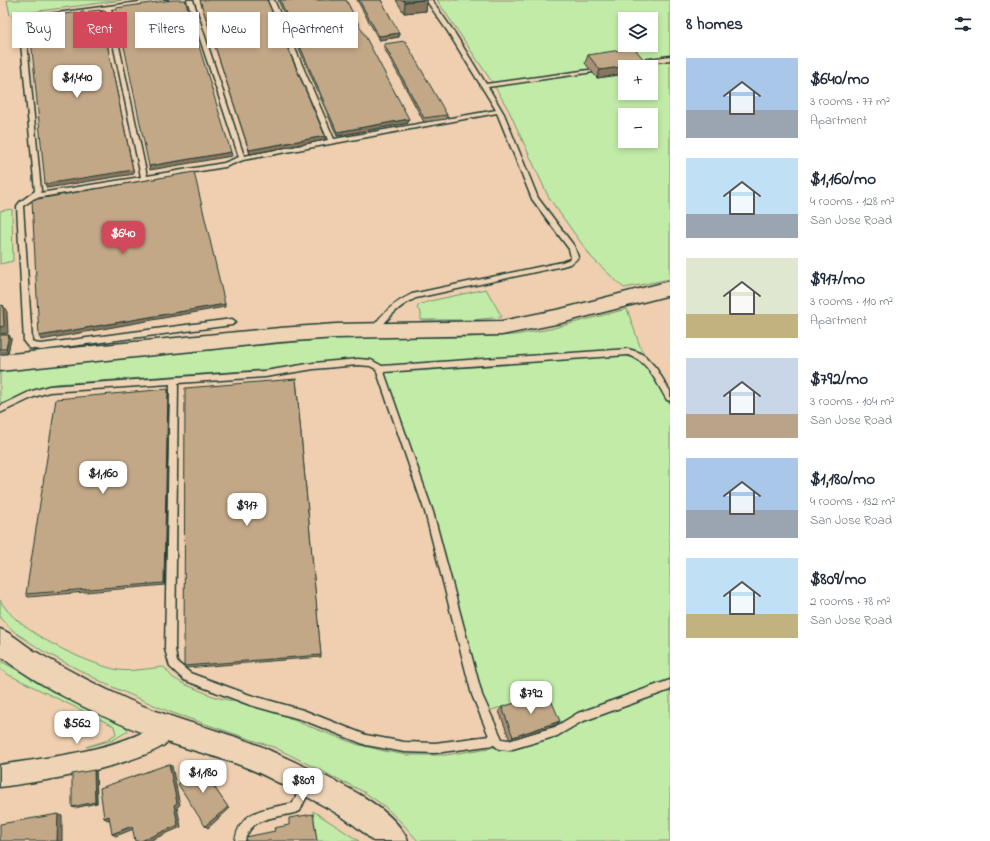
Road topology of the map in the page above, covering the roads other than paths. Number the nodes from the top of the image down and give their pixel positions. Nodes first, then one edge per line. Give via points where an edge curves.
1 (165, 0) edge
2 (190, 0) edge
3 (271, 0) edge
4 (429, 0) edge
5 (108, 8) junction
6 (670, 58) edge
7 (657, 60) edge
8 (607, 68) edge
9 (485, 86) junction
10 (499, 111) junction
11 (332, 142) junction
12 (242, 158) junction
13 (144, 178) junction
14 (34, 196) junction
15 (670, 288) edge
16 (232, 322) dead end
17 (375, 330) junction
18 (0, 363) edge
19 (381, 369) junction
20 (174, 380) junction
21 (670, 398) edge
22 (0, 410) edge
23 (0, 642) edge
24 (670, 685) edge
25 (166, 728) junction
26 (496, 740) junction
27 (0, 776) edge
28 (308, 782) junction
29 (240, 841) edge
30 (394, 841) edge

1 - 5 lane
2 - 12 lane
3 - 11 lane
4 - 9 lane
5 - 13 lane
5 - 14 lane via 26,19 22,22 38,191
6 - 7 lane
8 - 9 lane
9 - 10 lane
10 - 11 lane
10 - 17 lane via 535,199 572,248 574,259 563,264 415,296 391,308
11 - 12 lane
12 - 13 lane via 225,165
13 - 14 lane
14 - 16 lane via 20,206 30,345 40,347
15 - 17 street via 519,326 480,330
17 - 18 street via 272,335
19 - 20 lane via 371,363 358,362 276,373
19 - 21 lane via 628,352 637,354 649,365
19 - 26 lane via 429,512 475,688
20 - 22 lane via 46,389
20 - 26 lane via 170,649 175,667 187,677 230,694 292,711 366,740 435,748
23 - 25 street via 27,661 76,688
24 - 26 lane via 578,718 557,731 509,745 499,744
25 - 27 street via 155,739 122,751
25 - 28 street via 248,755
28 - 29 lane via 296,807 256,816 245,825
28 - 30 street via 362,813

